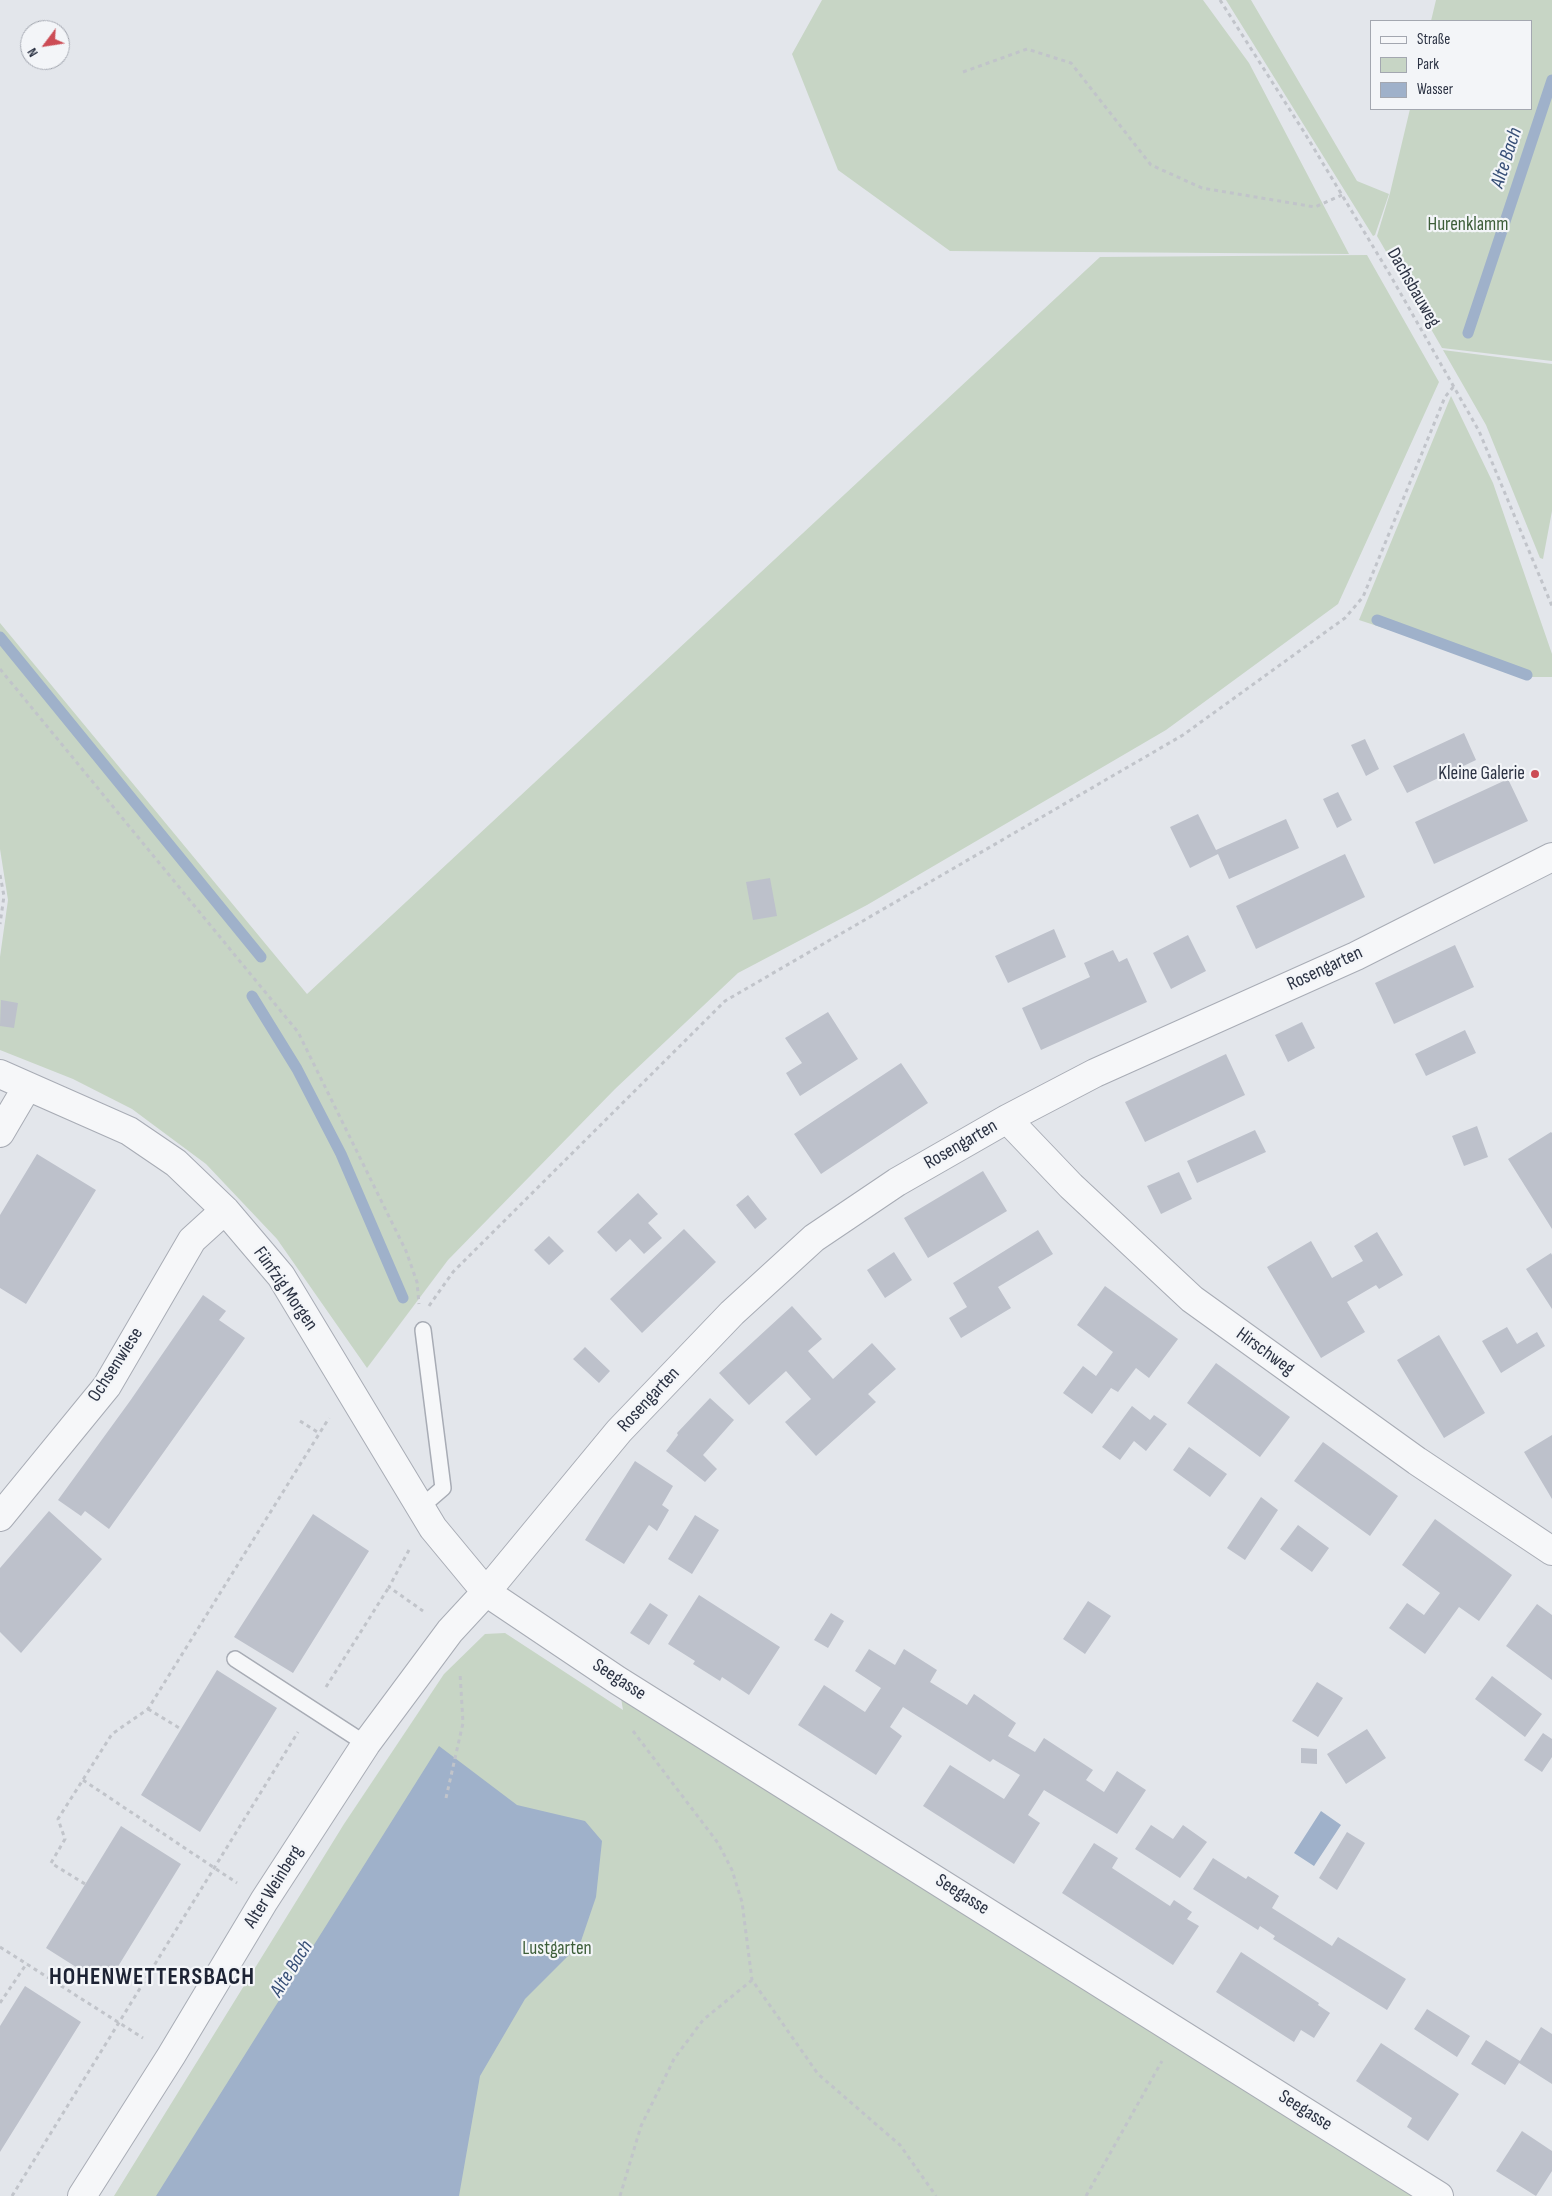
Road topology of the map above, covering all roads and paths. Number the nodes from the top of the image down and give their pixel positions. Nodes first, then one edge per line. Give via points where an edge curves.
1 (1220, 0) edge
2 (963, 72) dead end
3 (1342, 196) junction
4 (1454, 386) junction
5 (1552, 606) edge
6 (0, 669) edge
7 (1552, 857) edge
8 (0, 875) edge
9 (0, 924) edge
10 (0, 1074) edge
11 (27, 1087) junction
12 (1007, 1119) junction
13 (0, 1133) edge
14 (225, 1210) junction
15 (422, 1324) junction
16 (300, 1421) dead end
17 (334, 1426) dead end
18 (319, 1433) junction
19 (0, 1517) edge
20 (427, 1518) junction
21 (1552, 1551) edge
22 (389, 1587) junction
23 (486, 1592) junction
24 (450, 1631) junction
25 (235, 1659) dead end
26 (462, 1701) dead end
27 (148, 1708) junction
28 (312, 1709) junction
29 (629, 1726) dead end
30 (181, 1729) dead end
31 (366, 1744) junction
32 (83, 1780) junction
33 (446, 1798) dead end
34 (214, 1868) junction
35 (85, 1884) dead end
36 (264, 1901) junction
37 (0, 1947) edge
38 (27, 1963) junction
39 (752, 1980) junction
40 (0, 2003) edge
41 (119, 2022) junction
42 (1179, 2031) junction
43 (171, 2056) junction
44 (12, 2196) edge
45 (82, 2196) edge
46 (620, 2196) edge
47 (936, 2196) edge
48 (1086, 2196) edge
49 (1439, 2196) edge

1 - 3 path, Dachsbauweg
2 - 3 path via 1027,49 1071,63 1152,165 1202,188 1315,207
3 - 4 path, Dachsbauweg
4 - 5 path, Dachsbauweg via 1479,431
4 - 15 path via 1445,397 1363,597 1345,618 1183,735 725,1001 453,1272
6 - 15 path via 298,1032 406,1251 417,1282
7 - 12 street, Rosengarten via 1356,956 1095,1073
8 - 9 path via 4,896
10 - 11 street, Fünfzig Morgen
11 - 13 street
11 - 14 street, Fünfzig Morgen via 129,1131 176,1164
12 - 21 street, Hirschweg via 1071,1186 1192,1299 1417,1461
12 - 23 street, Rosengarten via 897,1182 814,1238 738,1306 619,1431
14 - 19 street, Ochsenwiese via 192,1240 107,1386
14 - 20 street, Fünfzig Morgen via 281,1276
15 - 20 lane via 443,1488
16 - 18 path
17 - 18 path via 329,1418
18 - 27 path
20 - 22 path
20 - 23 street, Fünfzig Morgen
22 - 24 path
22 - 28 path
23 - 24 street, Alter Weinberg
23 - 42 street, Seegasse via 617,1680
24 - 31 street, Alter Weinberg
25 - 28 lane
26 - 33 path via 463,1722
27 - 30 path
27 - 32 path via 112,1734
28 - 31 lane
28 - 34 path
29 - 39 path via 718,1842 732,1870 742,1902
31 - 36 street, Alter Weinberg
32 - 34 path
32 - 35 path via 58,1819 65,1840 51,1863
34 - 36 path
34 - 41 path
36 - 43 street, Alter Weinberg
37 - 38 path
38 - 40 path
38 - 41 path
39 - 46 path via 703,2020 674,2059 641,2126
39 - 47 path via 818,2074 900,2145
41 - 43 path
41 - 44 path
42 - 48 path
42 - 49 street, Seegasse
43 - 45 street, Alter Weinberg

